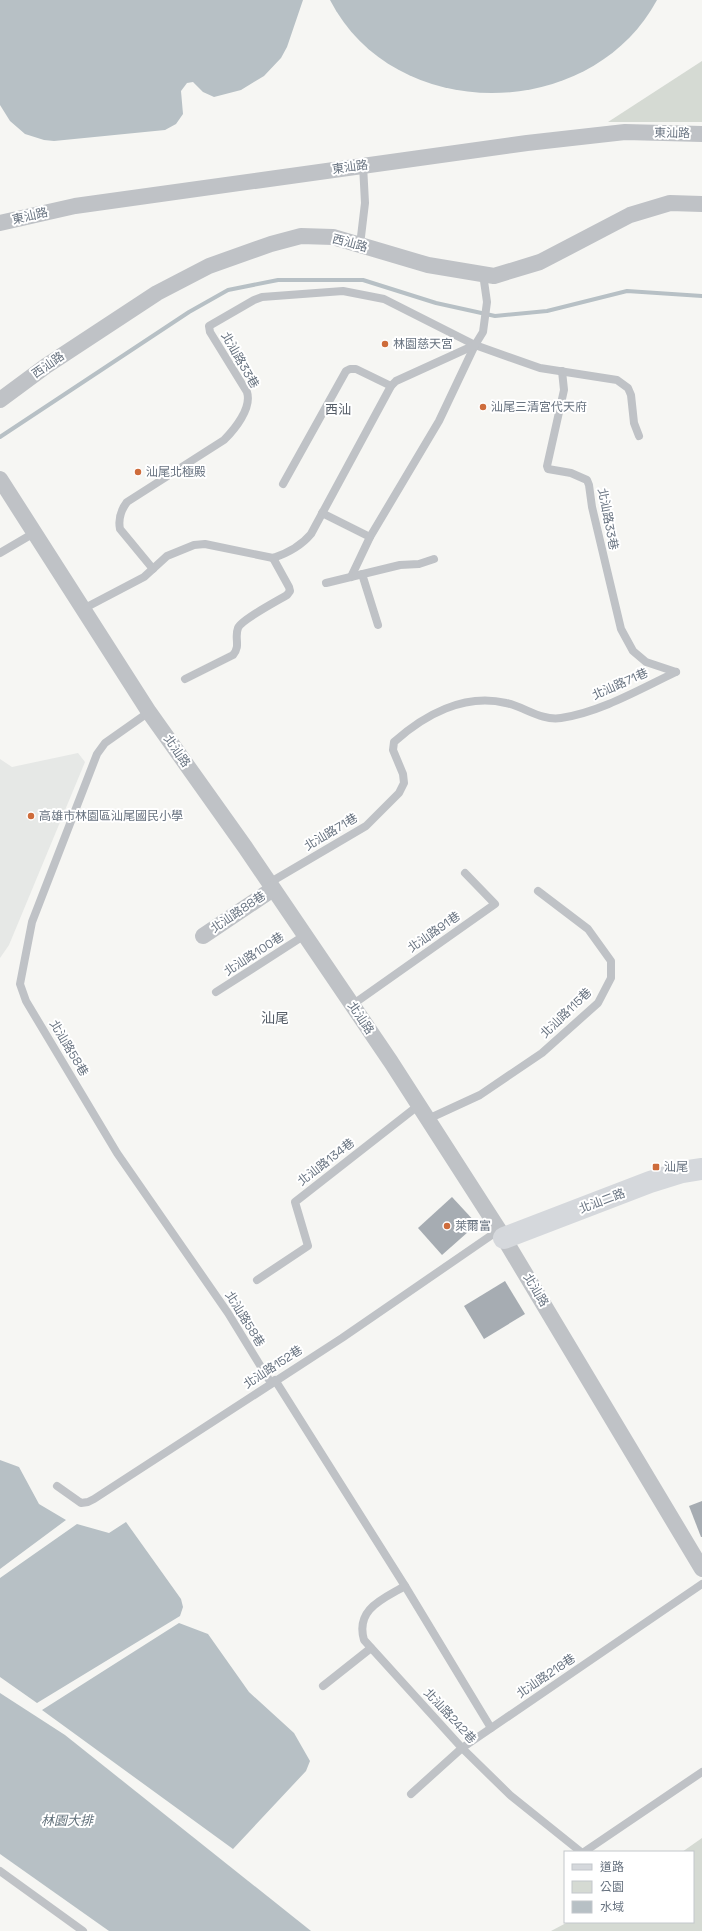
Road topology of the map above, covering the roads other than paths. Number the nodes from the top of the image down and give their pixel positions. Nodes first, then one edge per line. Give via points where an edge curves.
1 (702, 134) edge
2 (363, 166) junction
3 (702, 204) edge
4 (0, 223) edge
5 (360, 246) junction
6 (483, 274) junction
7 (475, 345) junction
8 (562, 371) junction
9 (391, 386) junction
10 (0, 400) edge
11 (639, 436) dead end
12 (0, 479) edge
13 (283, 484) dead end
14 (322, 513) junction
15 (34, 533) junction
16 (370, 537) junction
17 (0, 553) edge
18 (273, 558) junction
19 (434, 559) dead end
20 (153, 569) junction
21 (362, 574) junction
22 (351, 577) junction
23 (326, 583) dead end
24 (83, 609) junction
25 (378, 625) dead end
26 (676, 672) joint
27 (185, 679) dead end
28 (149, 712) junction
29 (465, 873) dead end
30 (271, 886) junction
31 (538, 891) dead end
32 (305, 935) junction
33 (203, 936) dead end
34 (216, 992) dead end
35 (352, 1005) junction
36 (419, 1105) junction
37 (428, 1119) junction
38 (702, 1169) edge
39 (502, 1234) junction
40 (257, 1280) dead end
41 (273, 1382) junction
42 (58, 1486) dead end
43 (702, 1569) edge
44 (702, 1584) edge
45 (405, 1586) junction
46 (371, 1648) junction
47 (323, 1686) dead end
48 (491, 1728) junction
49 (462, 1748) junction
50 (702, 1772) edge
51 (410, 1794) dead end
52 (581, 1851) edge
53 (584, 1851) edge
54 (0, 1871) edge
55 (82, 1931) edge

1 - 2 street, 東汕路 via 625,132
2 - 4 street, 東汕路 via 75,206
2 - 5 lane via 365,203
3 - 6 street, 西汕路 via 670,203 637,213 540,262 494,276
5 - 6 street, 西汕路 via 428,265
5 - 10 street, 西汕路 via 333,237 301,236 209,266 156,293 46,366
6 - 7 lane via 486,302 483,332
7 - 8 lane, 北汕路33巷 via 540,368
7 - 9 lane via 396,381
7 - 16 lane via 439,421
7 - 20 lane, 北汕路33巷 via 384,299 343,291 262,296 214,322 209,326 210,332 249,399 224,440 123,507 118,521 120,529
8 - 11 lane, 北汕路33巷 via 617,380 628,388
8 - 26 lane, 北汕路33巷 via 564,390 548,469 571,473 587,480 621,629 633,651 646,662
9 - 13 lane via 356,369 350,368 346,371
9 - 14 lane
12 - 15 street, 北汕路
14 - 16 lane
14 - 18 lane via 305,541
15 - 17 lane
15 - 24 street, 北汕路
16 - 22 lane
18 - 20 lane via 205,544 194,545 167,556
18 - 27 lane via 290,591 241,624 236,632 237,648 233,655
19 - 21 lane
20 - 24 lane via 144,577
21 - 22 lane
21 - 25 lane
22 - 23 lane
24 - 28 street, 北汕路
26 - 30 lane, 北汕路71巷 via 601,707 561,718 545,718 506,703 476,700 445,707 409,728 394,742 393,750 404,783 399,794 366,826
28 - 30 street, 北汕路
28 - 41 lane, 北汕路58巷 via 105,743 97,754 32,922 20,984 26,1001 117,1152
29 - 35 lane, 北汕路91巷 via 495,904
30 - 32 street, 北汕路
30 - 33 street, 北汕路88巷
31 - 37 lane, 北汕路115巷 via 588,929 611,961 611,978 598,1003 542,1053 480,1095
32 - 34 lane, 北汕路100巷
32 - 35 street, 北汕路
35 - 36 street, 北汕路
36 - 37 street, 北汕路
36 - 40 lane, 北汕路134巷 via 295,1202 308,1246
37 - 39 street, 北汕路
38 - 39 street, 北汕二路 via 650,1182
39 - 41 lane, 北汕路152巷
39 - 43 street, 北汕路
41 - 42 lane, 北汕路152巷 via 88,1502 81,1503
41 - 45 lane, 北汕路58巷
44 - 48 lane, 北汕路218巷
45 - 46 lane, 北汕路242巷 via 372,1607 362,1619 364,1640
45 - 48 lane, 北汕路58巷
46 - 47 lane
46 - 49 lane, 北汕路242巷
48 - 49 lane, 北汕路218巷
49 - 51 lane, 北汕路218巷
49 - 52 lane, 北汕路242巷 via 510,1795
50 - 53 lane, 北汕路242巷
54 - 55 lane

